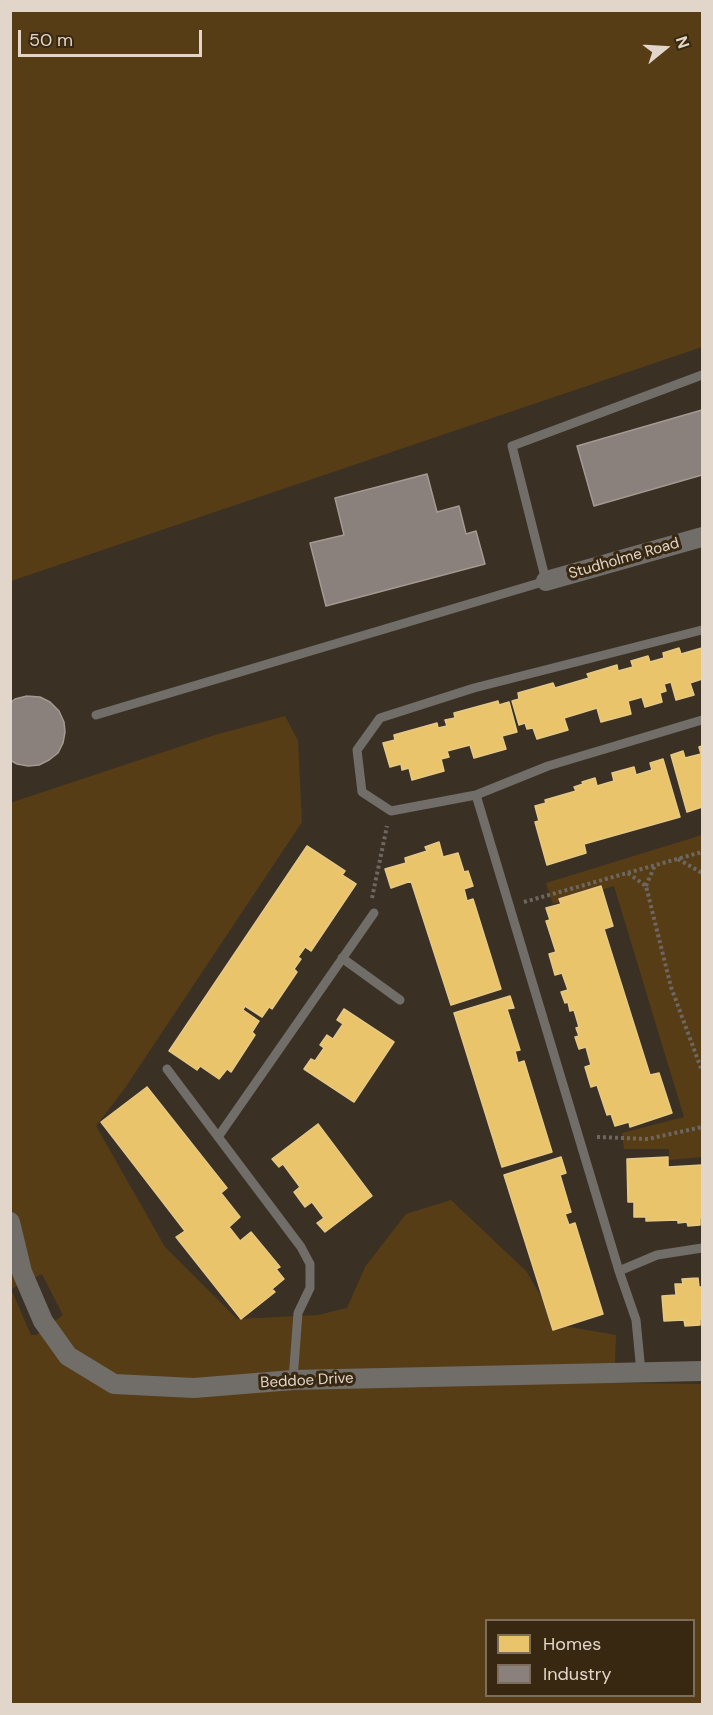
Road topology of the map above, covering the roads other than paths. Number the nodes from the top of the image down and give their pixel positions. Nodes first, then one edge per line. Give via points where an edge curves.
1 (702, 375) edge
2 (702, 537) edge
3 (546, 580) junction
4 (702, 630) edge
5 (96, 715) dead end
6 (702, 720) edge
7 (476, 795) junction
8 (374, 912) road end
9 (342, 958) junction
10 (400, 1000) dead end
11 (167, 1069) dead end
12 (218, 1137) junction
13 (10, 1222) edge
14 (702, 1248) edge
15 (619, 1271) junction
16 (702, 1371) edge
17 (640, 1372) junction
18 (293, 1380) junction

1 - 3 lane via 512,446
2 - 3 street, Studholme Road
3 - 5 lane
4 - 7 lane via 474,688 380,718 357,750 362,792 391,811
6 - 7 lane via 548,766
7 - 15 lane
8 - 9 lane
9 - 10 lane
9 - 12 lane
11 - 12 lane
12 - 18 lane via 310,1264 310,1288 298,1313
13 - 18 street, Beddoe Drive via 22,1272 43,1321 68,1356 114,1384 194,1388
14 - 15 lane via 657,1255
15 - 17 lane via 636,1320
16 - 17 street, Beddoe Drive
17 - 18 street, Beddoe Drive

